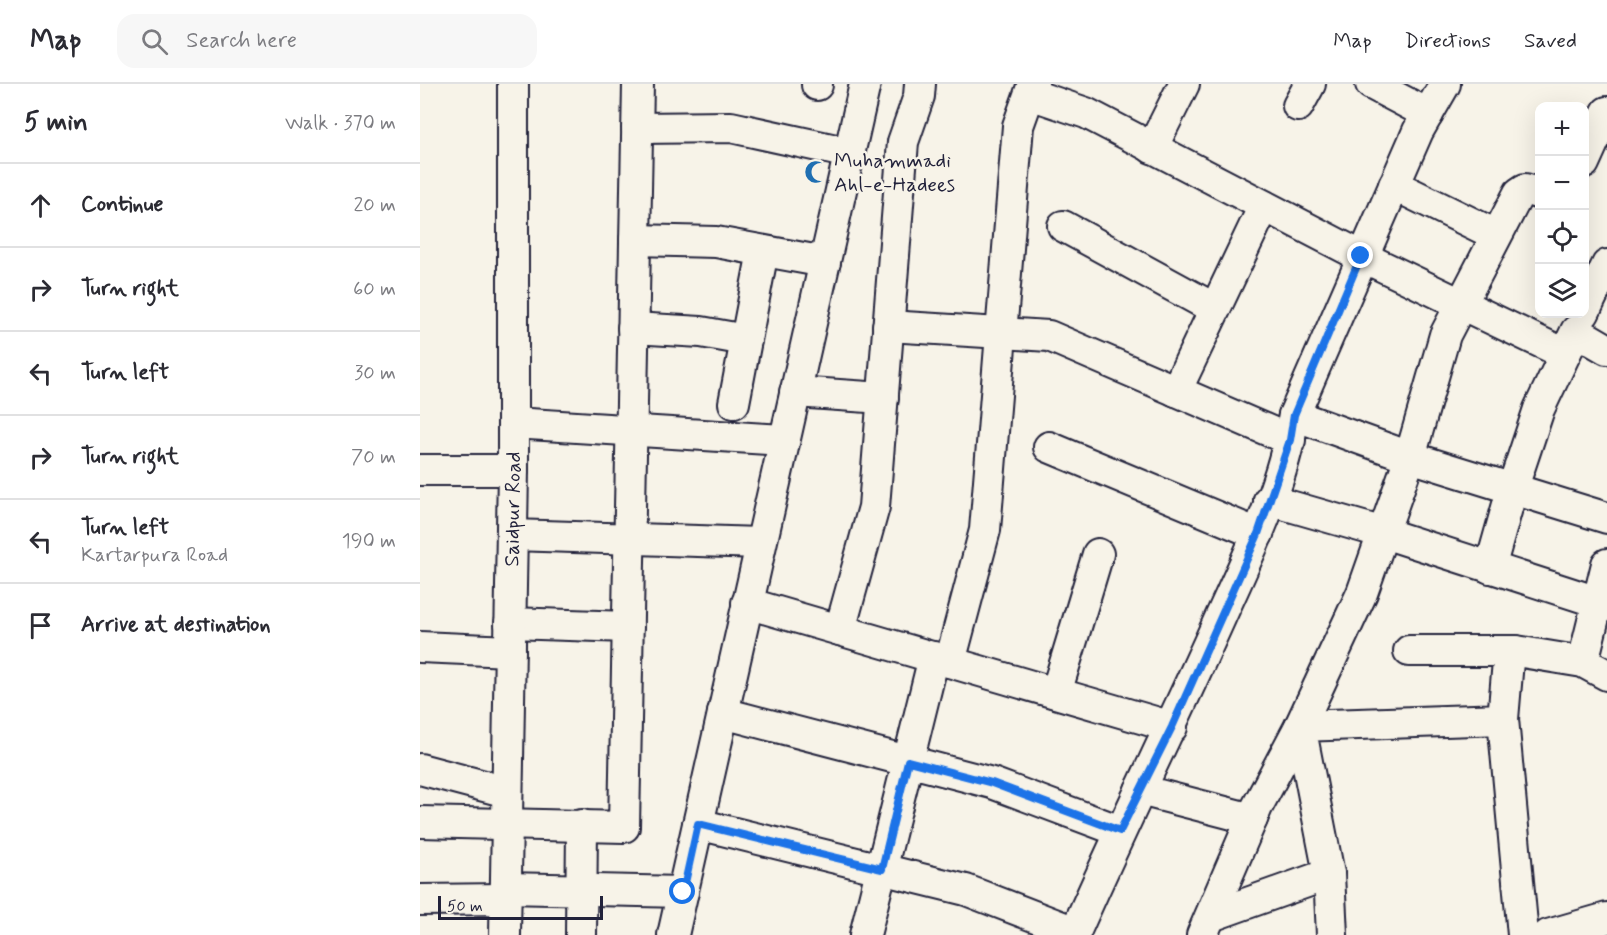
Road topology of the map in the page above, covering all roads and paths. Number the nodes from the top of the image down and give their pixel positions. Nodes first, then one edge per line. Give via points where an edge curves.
1 (513, 84) edge
2 (638, 84) edge
3 (866, 84) edge
4 (920, 84) edge
5 (1185, 84) edge
6 (1371, 84) edge
7 (1445, 84) edge
8 (1032, 89) edge
9 (1607, 112) edge
10 (1428, 114) junction
11 (637, 128) junction
12 (1152, 148) junction
13 (850, 153) junction
14 (1587, 156) edge
15 (1394, 185) junction
16 (1535, 193) edge
17 (1264, 206) junction
18 (1063, 226) dead end
19 (1496, 235) junction
20 (635, 240) junction
21 (763, 251) junction
22 (1361, 256) junction
23 (825, 262) junction
24 (1607, 265) edge
25 (1461, 304) junction
26 (1215, 309) junction
27 (888, 326) junction
28 (633, 328) junction
29 (1577, 328) edge
30 (1001, 333) junction
31 (746, 340) junction
32 (1607, 349) edge
33 (1176, 391) junction
34 (795, 392) junction
35 (882, 398) junction
36 (734, 403) dead end
37 (513, 423) junction
38 (1292, 428) junction
39 (631, 431) junction
40 (784, 441) junction
41 (1049, 447) dead end
42 (1410, 457) junction
43 (420, 470) edge
44 (513, 470) junction
45 (1512, 490) junction
46 (1269, 500) junction
47 (1607, 518) edge
48 (1384, 533) junction
49 (1258, 534) junction
50 (512, 535) junction
51 (629, 539) junction
52 (760, 543) junction
53 (1098, 554) dead end
54 (1607, 564) edge
55 (1490, 567) junction
56 (747, 603) junction
57 (1603, 604) edge
58 (628, 627) junction
59 (840, 630) junction
60 (510, 637) junction
61 (420, 647) edge
62 (1409, 651) dead end
63 (1516, 651) junction
64 (942, 660) junction
65 (1595, 669) edge
66 (1056, 693) junction
67 (723, 714) junction
68 (1503, 719) junction
69 (1300, 726) junction
70 (1172, 727) junction
71 (908, 761) junction
72 (420, 769) edge
73 (1140, 790) junction
74 (507, 792) junction
75 (1252, 819) junction
76 (420, 822) edge
77 (507, 823) junction
78 (698, 824) junction
79 (582, 825) junction
80 (1120, 831) junction
81 (882, 869) junction
82 (1329, 874) junction
83 (582, 889) junction
84 (683, 892) junction
85 (506, 893) junction
86 (420, 900) edge
87 (1607, 918) edge
88 (1207, 926) edge
89 (679, 934) edge
90 (1075, 934) edge
91 (505, 935) edge
92 (581, 935) edge
93 (865, 935) edge
94 (1332, 935) edge
95 (1523, 935) edge
96 (1548, 935) edge

1 - 37 street, Saidpur Road
2 - 11 street
3 - 13 street
4 - 27 street via 903,142
5 - 12 street
6 - 10 street
7 - 10 street
8 - 12 street
8 - 30 street via 1018,126
9 - 14 street
10 - 15 street
11 - 13 street via 731,127
11 - 20 street
12 - 17 street
13 - 23 street
15 - 19 street
15 - 22 street
16 - 19 street via 1525,189 1519,193
17 - 22 street
17 - 26 street
18 - 26 street
19 - 25 street
20 - 21 street via 716,242
20 - 28 street
21 - 23 street
21 - 31 street
22 - 25 street
22 - 38 street
23 - 34 street
24 - 29 street
25 - 29 street
25 - 42 street via 1445,335
26 - 33 street
27 - 30 street
27 - 35 street
28 - 31 street via 700,332
28 - 39 street
29 - 32 street
29 - 45 street via 1539,409
30 - 33 street via 1049,336
30 - 64 street via 985,530
31 - 36 street
33 - 38 street
34 - 35 street
34 - 40 street
35 - 59 street via 874,507
37 - 39 street
37 - 44 street, Saidpur Road
38 - 42 street
38 - 46 street
39 - 40 street
39 - 51 street
40 - 52 street
41 - 49 street
42 - 45 street
42 - 48 street
43 - 44 street
44 - 50 street, Saidpur Road
45 - 47 street
45 - 55 street
46 - 48 street
46 - 49 street
48 - 55 street
48 - 69 street via 1362,593
49 - 70 street
50 - 51 street
50 - 60 street, Saidpur Road
51 - 52 street
51 - 58 street
52 - 56 street
53 - 66 street
54 - 57 street
55 - 57 street
56 - 59 street
56 - 67 street
57 - 65 street
58 - 60 street
58 - 79 street via 624,827
59 - 64 street
60 - 61 street
60 - 74 street, Saidpur Road
62 - 63 street
63 - 65 street
63 - 68 street via 1508,661
64 - 66 street
64 - 71 street
66 - 70 street
67 - 71 street
67 - 78 street
68 - 69 street
68 - 95 street
69 - 75 street
69 - 82 street
70 - 73 street
71 - 80 street via 992,783
71 - 81 street
72 - 74 street
73 - 75 street
73 - 80 street
74 - 77 street, Saidpur Road
75 - 88 street
76 - 77 street
77 - 79 street
77 - 85 street, Saidpur Road
78 - 81 street
78 - 84 street
79 - 83 street
80 - 90 street
81 - 90 street via 966,890
81 - 93 street
82 - 88 street
82 - 94 street
83 - 84 street
83 - 85 street
83 - 92 street
84 - 89 street
85 - 86 street
85 - 91 street, Saidpur Road
87 - 96 street

